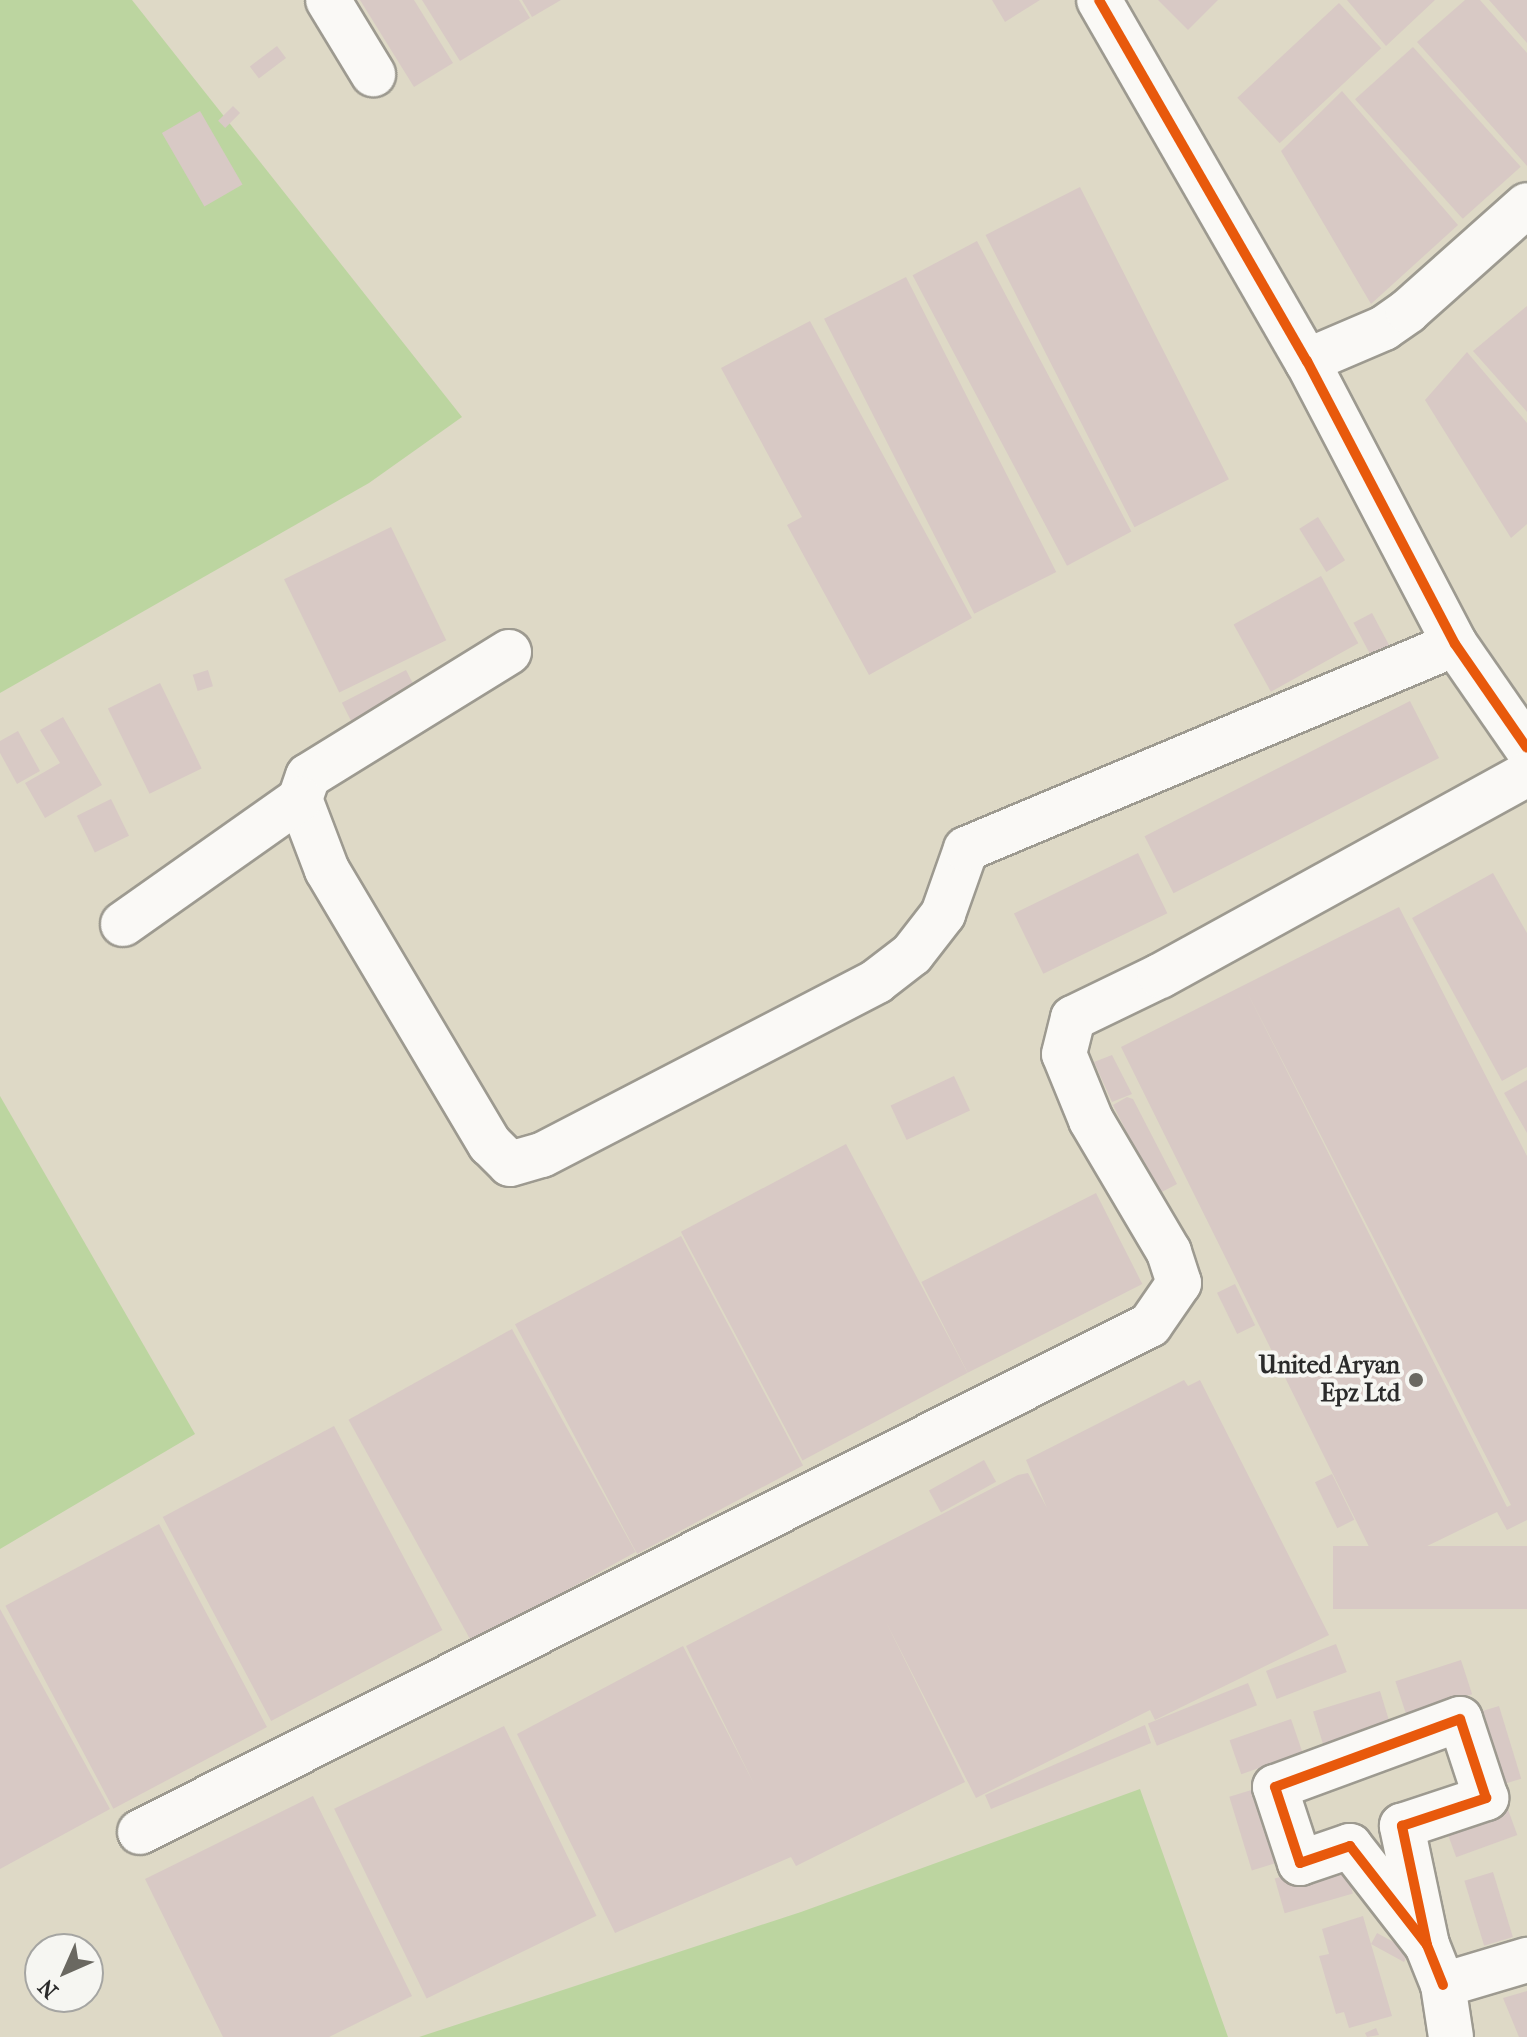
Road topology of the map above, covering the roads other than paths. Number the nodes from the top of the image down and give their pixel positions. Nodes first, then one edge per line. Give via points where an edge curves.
1 (328, 0) edge
2 (1099, 0) edge
3 (373, 74) dead end
4 (1527, 205) edge
5 (1307, 361) junction
6 (1455, 644) junction
7 (509, 652) dead end
8 (1527, 748) edge
9 (1527, 774) edge
10 (300, 799) junction
11 (123, 924) dead end
12 (1402, 1826) junction
13 (140, 1832) dead end
14 (1350, 1846) junction
15 (1427, 1945) junction
16 (1527, 1960) edge
17 (1443, 1985) junction
18 (1451, 2037) edge

1 - 3 street
2 - 5 street
4 - 5 street via 1408,311 1384,328
5 - 6 street
6 - 8 street
6 - 10 street via 966,849 943,914 912,954 877,981 542,1155 510,1164 490,1144 327,870
7 - 10 street via 308,776
9 - 13 street via 1160,976 1073,1018 1064,1054 1091,1120 1169,1252 1179,1283 1150,1325
10 - 11 street
12 - 14 street
12 - 14 street via 1486,1798 1460,1719 1275,1787 1300,1863
12 - 15 street
14 - 15 street
15 - 17 street
16 - 17 street
17 - 18 street

